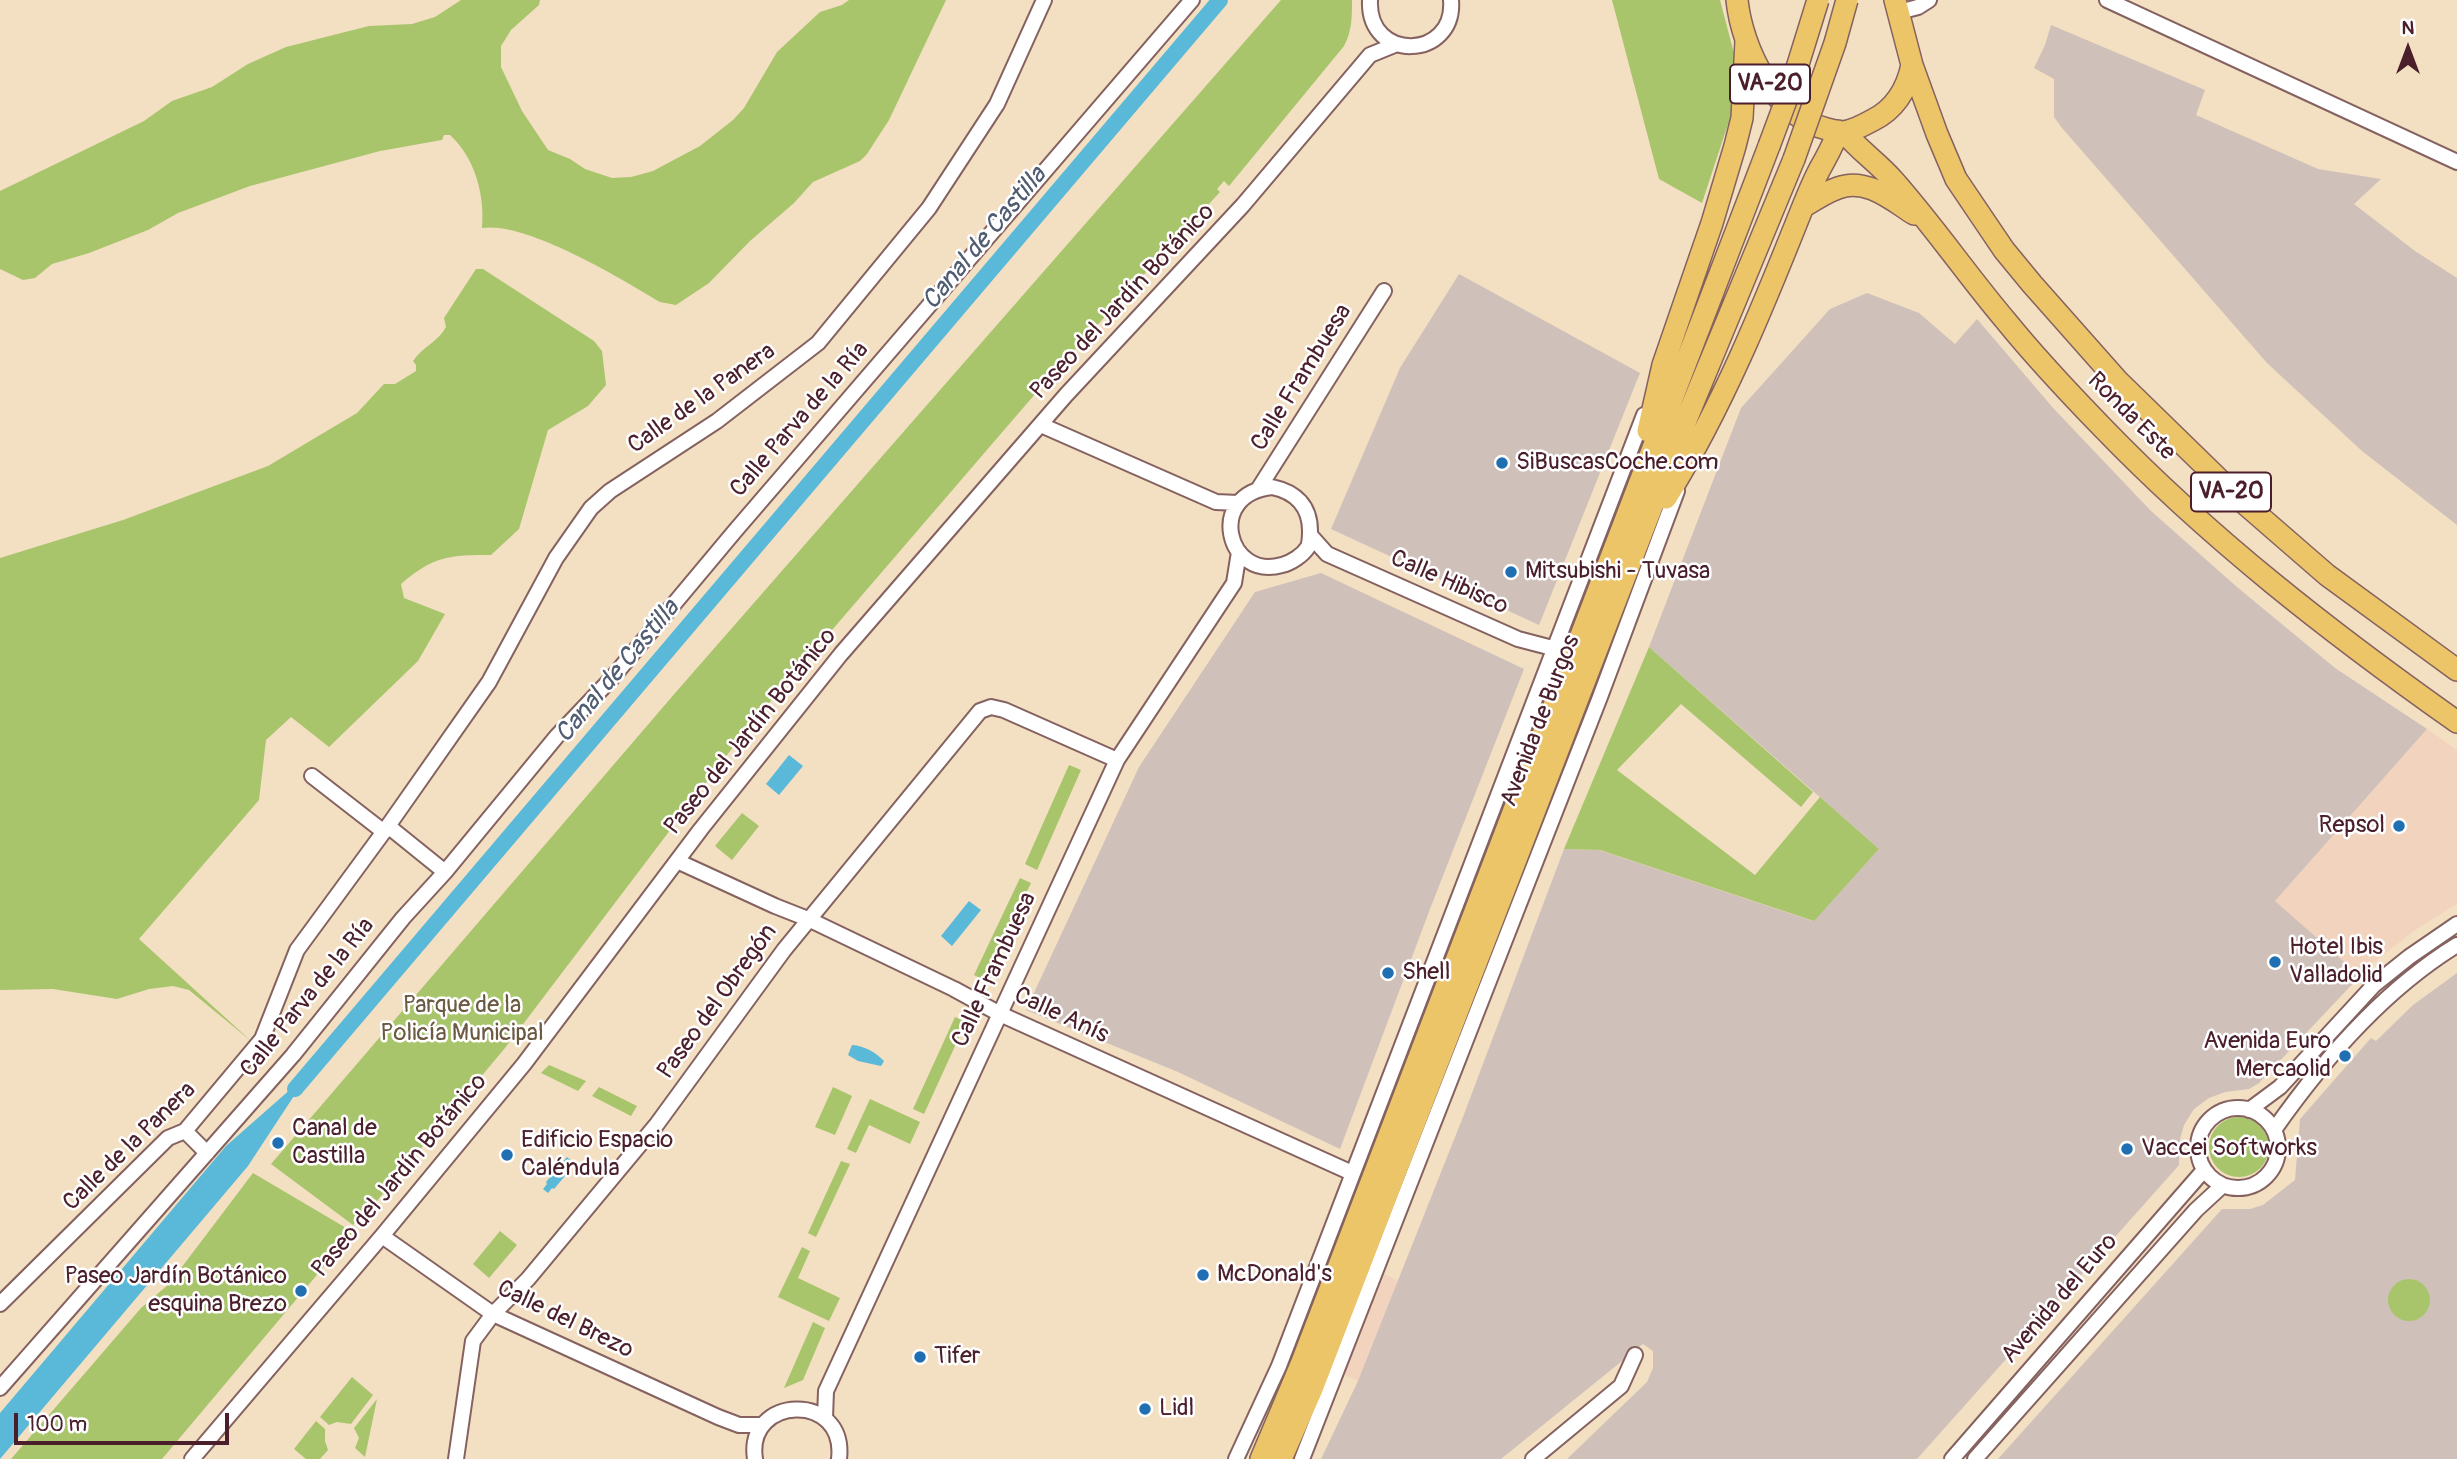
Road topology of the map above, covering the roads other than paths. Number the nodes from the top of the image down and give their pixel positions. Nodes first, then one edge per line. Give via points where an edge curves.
1 (1044, 0) edge
2 (1192, 0) edge
3 (1370, 0) edge
4 (1451, 0) edge
5 (1737, 0) edge
6 (1818, 0) edge
7 (1847, 0) edge
8 (1929, 0) edge
9 (2108, 0) edge
10 (1897, 4) edge
11 (1375, 27) junction
12 (1746, 41) junction
13 (1397, 44) junction
14 (1370, 55) junction
15 (1912, 65) junction
16 (1841, 132) junction
17 (2457, 162) edge
18 (1803, 206) junction
19 (1930, 224) junction
20 (1384, 291) dead end
21 (1663, 365) junction
22 (1041, 425) junction
23 (1686, 465) junction
24 (1259, 488) junction
25 (1216, 502) junction
26 (1238, 503) junction
27 (1631, 506) junction
28 (1231, 519) junction
29 (1310, 535) junction
30 (1640, 538) junction
31 (1238, 552) junction
32 (1327, 554) junction
33 (1299, 555) junction
34 (1261, 566) junction
35 (1234, 583) junction
36 (1573, 655) junction
37 (2457, 670) edge
38 (1600, 696) junction
39 (2457, 722) edge
40 (1117, 760) junction
41 (312, 776) dead end
42 (1515, 808) junction
43 (386, 829) junction
44 (1537, 858) junction
45 (677, 861) junction
46 (1468, 871) junction
47 (445, 872) junction
48 (808, 919) junction
49 (2457, 924) edge
50 (1486, 937) junction
51 (2457, 945) edge
52 (1459, 1008) junction
53 (1000, 1014) junction
54 (1441, 1105) junction
55 (2249, 1110) junction
56 (2274, 1130) junction
57 (184, 1131) junction
58 (1361, 1151) junction
59 (207, 1153) junction
60 (2204, 1170) junction
61 (1352, 1173) junction
62 (1410, 1186) junction
63 (2222, 1186) junction
64 (1376, 1196) junction
65 (382, 1236) junction
66 (1359, 1241) junction
67 (1322, 1253) junction
68 (1371, 1280) junction
69 (0, 1304) edge
70 (493, 1314) junction
71 (1635, 1355) dead end
72 (1302, 1362) junction
73 (0, 1388) edge
74 (1312, 1389) junction
75 (826, 1391) junction
76 (803, 1409) junction
77 (825, 1418) junction
78 (738, 1425) junction
79 (763, 1425) junction
80 (1250, 1427) junction
81 (755, 1453) edge
82 (1304, 1454) edge
83 (192, 1459) edge
84 (456, 1459) edge
85 (839, 1459) edge
86 (1236, 1459) edge
87 (1261, 1459) edge
88 (1281, 1459) edge
89 (1533, 1459) edge
90 (1952, 1459) edge
91 (1975, 1459) edge

1 - 43 street, Calle de la Panera via 997,104 929,208 818,343 717,421 591,508 556,558 489,682
2 - 47 street, Calle Parva de la Ría
3 - 11 street
4 - 13 street, Paseo del Jardín Botánico via 1450,17 1434,40 1421,46
5 - 12 highway, Ronda Este / VA-20
6 - 27 highway, Avenida de Burgos, bridge via 1791,87
7 - 30 highway, Avenida de Burgos, bridge via 1794,159
8 - 10 street via 1918,7
9 - 17 street
10 - 15 highway, Ronda Este / VA-20
11 - 13 street
11 - 14 street
12 - 16 highway, Ronda Este / VA-20 via 1762,75 1793,112 1816,127
12 - 21 highway via 1742,118 1735,146
13 - 14 street, Paseo del Jardín Botánico
14 - 22 street, Paseo del Jardín Botánico via 1243,205
15 - 16 highway via 1906,87 1882,116
15 - 37 highway, Ronda Este / VA-20 via 1956,179 1973,206 2032,284 2117,380 2201,464 2327,575
16 - 18 highway
16 - 19 highway, Ronda Este / VA-20 via 1891,177
18 - 19 highway via 1839,187 1857,185 1874,189
18 - 23 highway via 1772,288
19 - 39 highway, Ronda Este / VA-20 via 2005,321 2156,480 2287,597
20 - 24 street, Calle Frambuesa
21 - 27 highway
21 - 36 street, Avenida de Burgos
22 - 25 street
22 - 45 street, Paseo del Jardín Botánico via 841,654
23 - 30 highway
23 - 38 street, Avenida de Burgos
24 - 26 street
24 - 29 street via 1285,489 1296,496 1310,519
25 - 26 street
25 - 28 street
26 - 28 street
27 - 36 highway, Avenida de Burgos
28 - 31 street via 1232,541
29 - 32 street, Calle Hibisco
29 - 33 street via 1308,546
30 - 36 highway, Avenida de Burgos
31 - 34 street
31 - 35 street, Calle Frambuesa
32 - 33 street, Calle Hibisco
32 - 36 street, Calle Hibisco via 1518,639
33 - 34 street via 1275,567
34 - 35 street, Calle Frambuesa
35 - 40 street, Calle Frambuesa
36 - 38 street via 1602,666
36 - 42 highway, Avenida de Burgos
36 - 46 street, Avenida de Burgos
36 - 50 highway, Avenida de Burgos
38 - 44 street, Avenida de Burgos
40 - 48 street, Paseo del Obregón via 1004,710 991,707 980,711
40 - 53 street, Calle Frambuesa
41 - 43 street
42 - 46 street
42 - 64 highway, Avenida de Burgos
43 - 47 street
43 - 57 street, Calle de la Panera via 297,950 262,1039
44 - 50 street
44 - 54 street, Avenida de Burgos
45 - 48 street, Calle Anís
45 - 65 street, Paseo del Jardín Botánico via 524,1064
46 - 58 street, Avenida de Burgos
47 - 59 street, Calle Parva de la Ría
48 - 53 street, Calle Anís
48 - 70 street, Paseo del Obregón via 657,1124 528,1279
49 - 55 street via 2374,985 2280,1087
50 - 52 highway, Avenida de Burgos
51 - 56 street via 2389,997 2338,1050
52 - 54 street
52 - 64 highway, Avenida de Burgos
53 - 61 street, Calle Anís
53 - 75 street, Calle Frambuesa
54 - 62 street, Avenida de Burgos
55 - 56 street
55 - 60 street via 2224,1111 2207,1123 2198,1148
56 - 63 street via 2278,1157 2265,1179 2246,1188
57 - 59 street
57 - 69 street, Calle de la Panera via 168,1138
58 - 61 street, Avenida de Burgos
58 - 64 street via 1359,1179
59 - 73 street, Calle Parva de la Ría
60 - 63 street
60 - 90 street, Avenida del Euro
61 - 67 street, Avenida de Burgos
62 - 64 street via 1395,1201
62 - 68 street, Avenida de Burgos
63 - 91 street, Avenida del Euro
64 - 66 highway, Avenida de Burgos
65 - 70 street, Calle del Brezo
65 - 83 street, Paseo del Jardín Botánico
66 - 67 street via 1337,1239
66 - 68 street via 1373,1258
66 - 72 highway, Avenida de Burgos
66 - 74 highway, Avenida de Burgos
67 - 80 street, Avenida de Burgos
68 - 82 street, Avenida de Burgos
70 - 78 street, Calle del Brezo
70 - 84 street, Paseo del Obregón via 473,1340
71 - 89 street via 1621,1386
72 - 80 street via 1264,1419
72 - 87 highway, Avenida de Burgos
74 - 82 street
74 - 88 highway, Avenida de Burgos
75 - 76 street, Calle Frambuesa
75 - 77 street, Calle Frambuesa
76 - 77 street
76 - 79 street via 785,1410
77 - 85 street via 837,1434
78 - 79 street, Calle del Brezo
78 - 81 street
79 - 81 street
80 - 86 street, Avenida de Burgos

